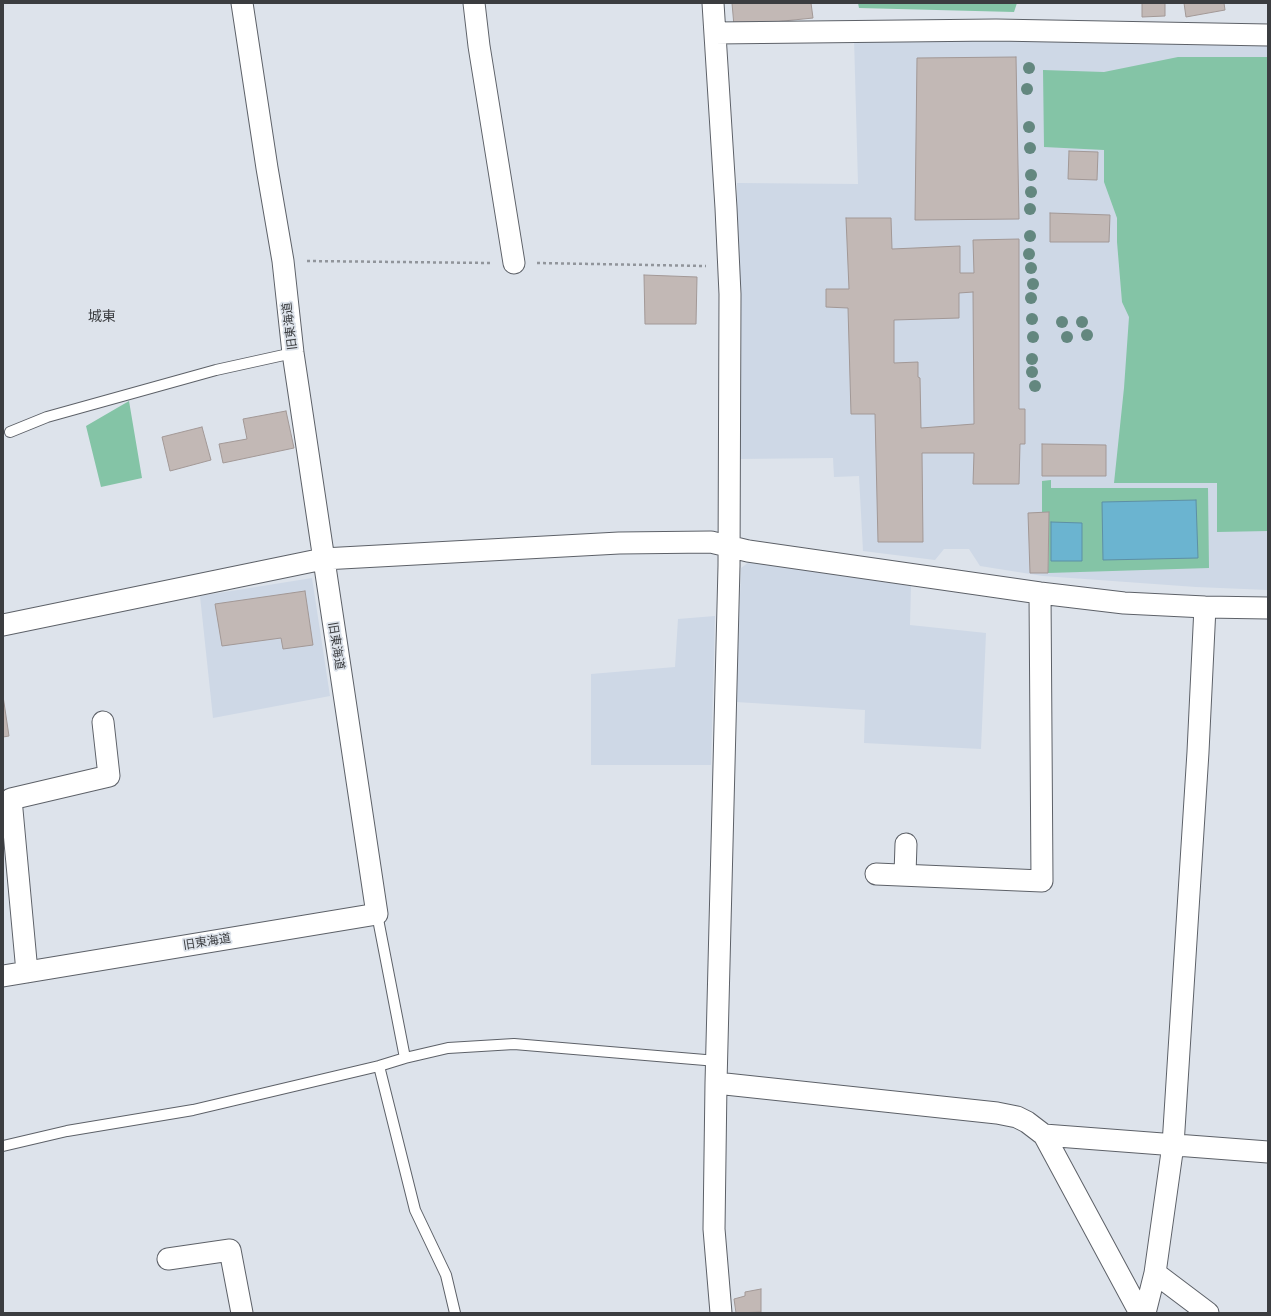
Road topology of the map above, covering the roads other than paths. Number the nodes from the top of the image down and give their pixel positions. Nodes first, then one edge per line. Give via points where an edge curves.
1 (242, 3) edge
2 (474, 3) edge
3 (713, 3) edge
4 (715, 33) junction
5 (1268, 35) edge
6 (514, 263) road end
7 (293, 353) junction
8 (10, 432) dead end
9 (729, 546) junction
10 (323, 559) junction
11 (1040, 593) junction
12 (1206, 607) junction
13 (1268, 608) edge
14 (3, 625) edge
15 (103, 722) dead end
16 (906, 844) dead end
17 (876, 874) dead end
18 (905, 874) junction
19 (377, 914) junction
20 (27, 972) junction
21 (3, 976) edge
22 (405, 1058) junction
23 (717, 1061) junction
24 (378, 1066) junction
25 (716, 1083) junction
26 (1044, 1136) junction
27 (1173, 1145) junction
28 (3, 1146) edge
29 (1268, 1152) edge
30 (168, 1259) dead end
31 (1155, 1273) junction
32 (242, 1313) edge
33 (455, 1313) edge
34 (721, 1313) edge
35 (1140, 1313) edge
36 (1145, 1313) edge
37 (1208, 1313) edge

1 - 7 street, 旧東海道 via 283,261
2 - 6 street
3 - 4 street
4 - 5 street via 996,30
4 - 9 street via 729,266
7 - 8 lane via 216,370 47,417
7 - 10 street, 旧東海道
9 - 10 street via 711,542 619,543
9 - 11 street via 755,552
9 - 23 street
10 - 14 street
10 - 19 street, 旧東海道
11 - 12 street via 1124,603
11 - 18 street via 1042,881
12 - 13 street
12 - 27 street
15 - 20 street via 109,776 11,799
16 - 18 street
17 - 18 street
19 - 20 street, 旧東海道
19 - 22 lane
20 - 21 street, 旧東海道
22 - 23 lane via 448,1048 514,1044
22 - 24 lane
23 - 25 street
24 - 28 lane via 193,1110 67,1131
24 - 33 lane via 415,1210 446,1275
25 - 26 street via 997,1113 1017,1117
25 - 34 street via 714,1229
26 - 27 street
26 - 35 street
27 - 29 street
27 - 31 street
30 - 32 street via 230,1250
31 - 36 street
31 - 37 street

